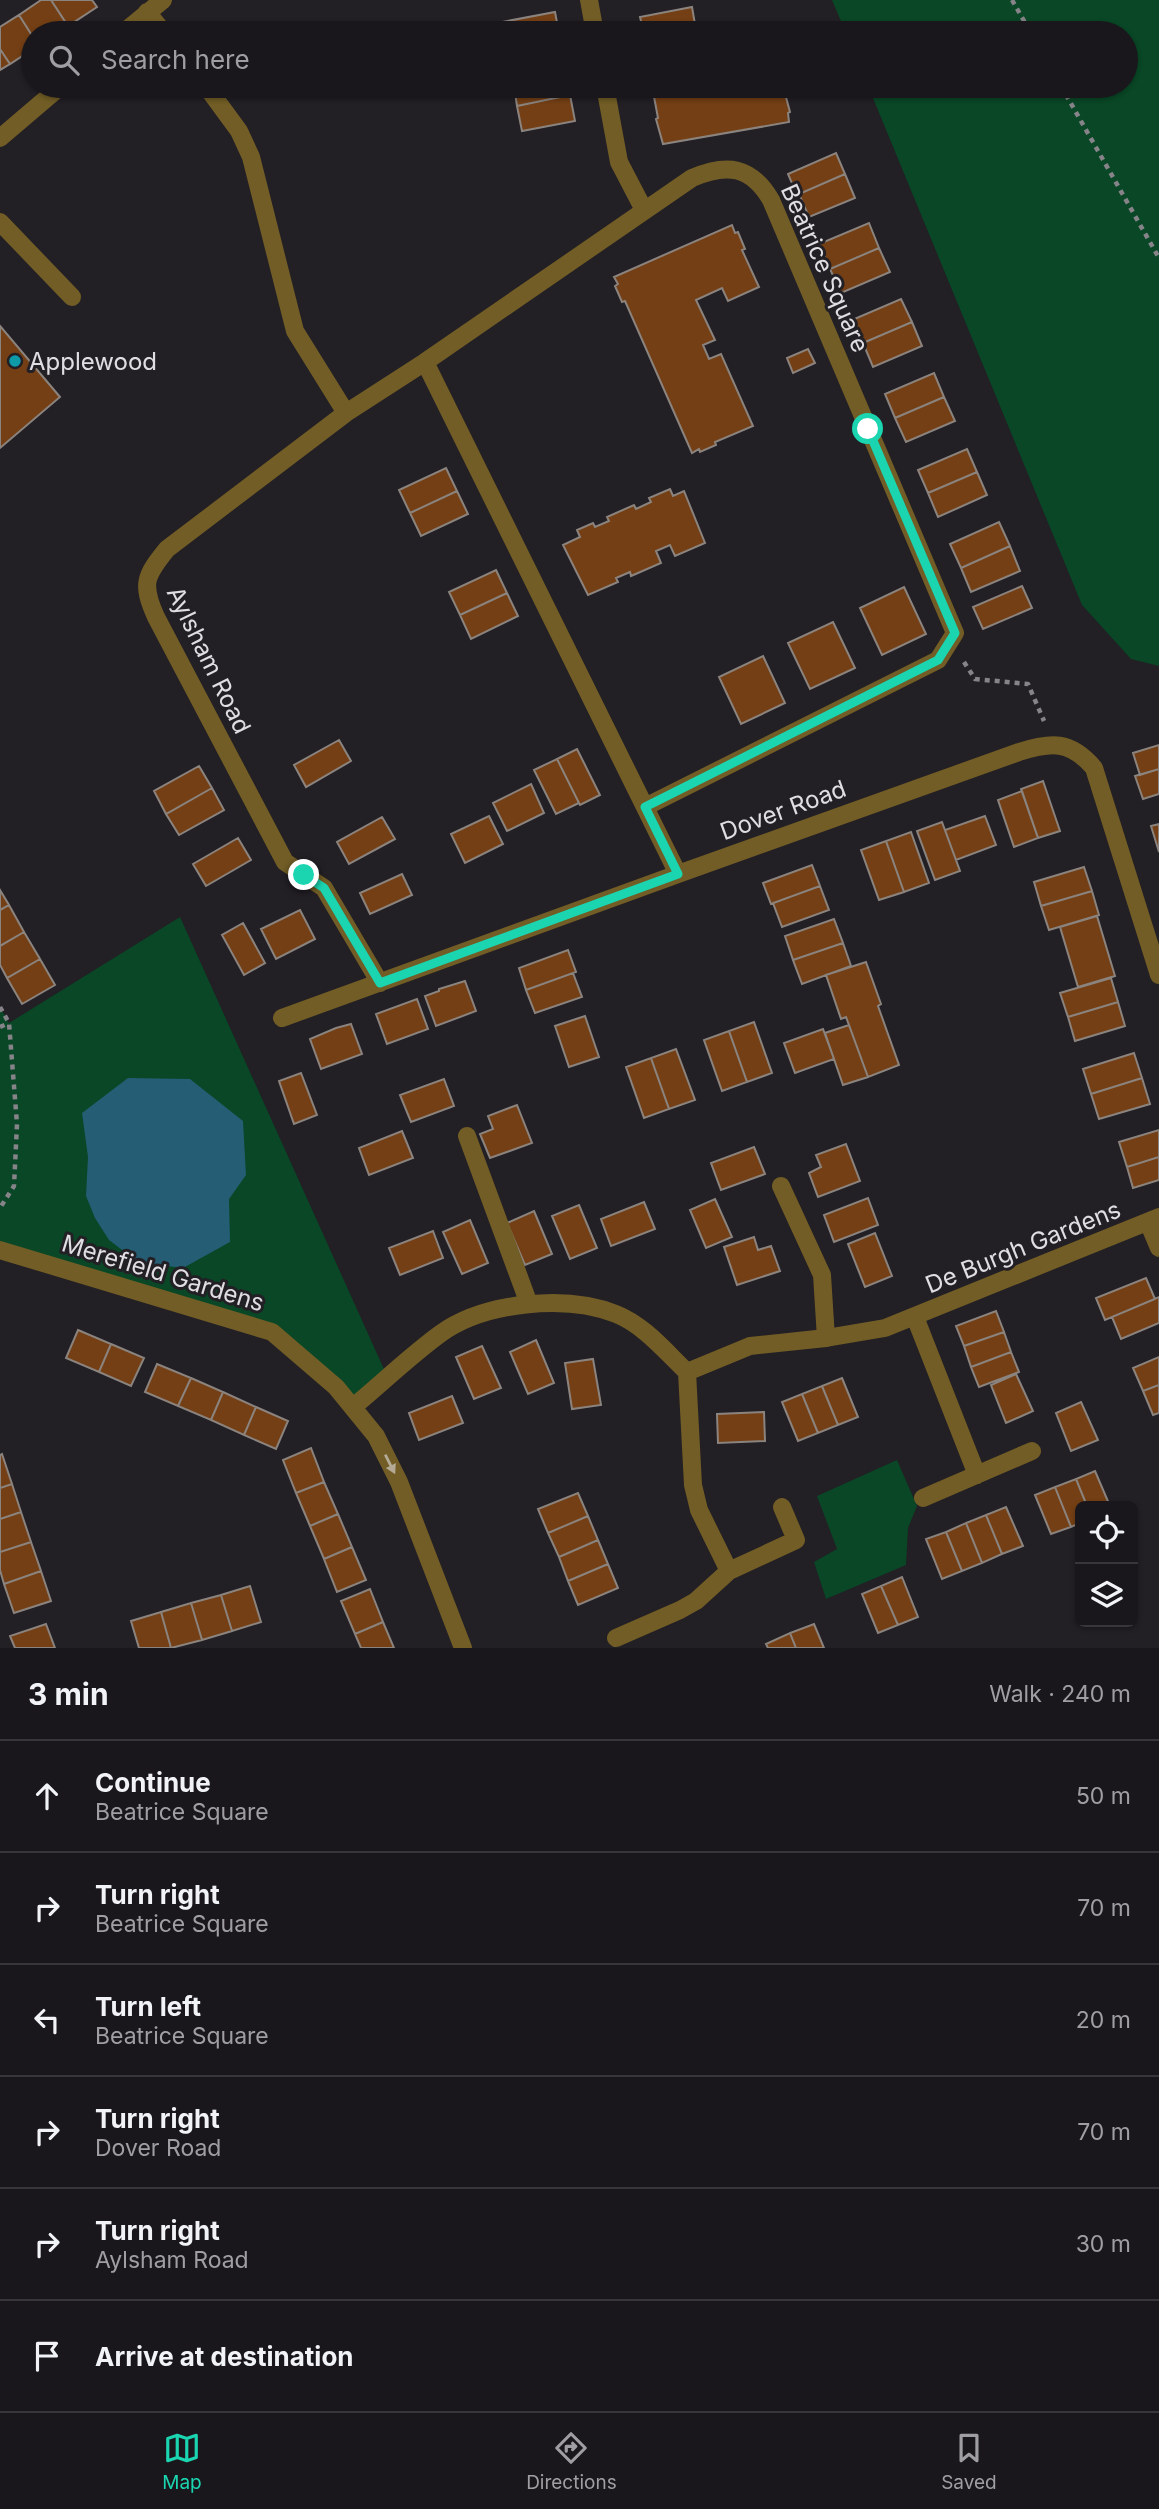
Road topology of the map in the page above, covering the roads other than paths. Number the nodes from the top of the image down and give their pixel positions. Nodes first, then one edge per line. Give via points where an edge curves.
1 (163, 0) edge
2 (589, 0) edge
3 (147, 12) junction
4 (137, 21) edge
5 (154, 21) edge
6 (593, 21) edge
7 (47, 98) edge
8 (215, 98) edge
9 (607, 98) edge
10 (0, 138) edge
11 (643, 210) junction
12 (0, 222) edge
13 (72, 297) dead end
14 (425, 362) junction
15 (346, 413) junction
16 (645, 807) junction
17 (678, 874) junction
18 (1159, 975) edge
19 (380, 983) junction
20 (282, 1018) dead end
21 (467, 1136) dead end
22 (781, 1186) dead end
23 (1154, 1220) edge
24 (1159, 1248) edge
25 (0, 1250) edge
26 (529, 1304) junction
27 (915, 1317) junction
28 (826, 1338) junction
29 (687, 1372) junction
30 (353, 1407) junction
31 (1032, 1451) dead end
32 (977, 1475) junction
33 (923, 1498) dead end
34 (782, 1507) dead end
35 (729, 1571) junction
36 (616, 1638) dead end
37 (463, 1648) edge

1 - 3 street
2 - 6 street
3 - 4 street
3 - 5 street
7 - 10 street
8 - 15 street via 239,131 251,158 295,331
9 - 11 street via 619,162
11 - 14 street, Beatrice Square
11 - 16 street, Beatrice Square via 692,178 724,168 740,171 764,188 955,633 938,660
12 - 13 street
14 - 15 street, Aylsham Road
14 - 16 street
15 - 19 street, Aylsham Road via 167,549 150,569 146,583 156,617 285,862 324,888
16 - 17 street
17 - 18 street, Dover Road via 1019,752 1054,744 1070,748 1094,768
17 - 19 street, Dover Road
19 - 20 street, Dover Road
21 - 26 street
22 - 28 street via 822,1275
23 - 24 street, De Burgh Gardens
23 - 27 street, De Burgh Gardens
25 - 30 street, Merefield Gardens via 272,1332
26 - 29 street via 585,1306 616,1314 632,1322
26 - 30 street via 470,1318 441,1333
27 - 28 street, De Burgh Gardens
27 - 32 street, De Burgh Gardens
28 - 29 street, De Burgh Gardens via 750,1346
29 - 35 street via 693,1485 699,1510
30 -> 37 street, Merefield Gardens via 376,1436 399,1482
31 - 32 street
32 - 33 street
34 - 35 street via 796,1540
35 - 36 street via 696,1601

